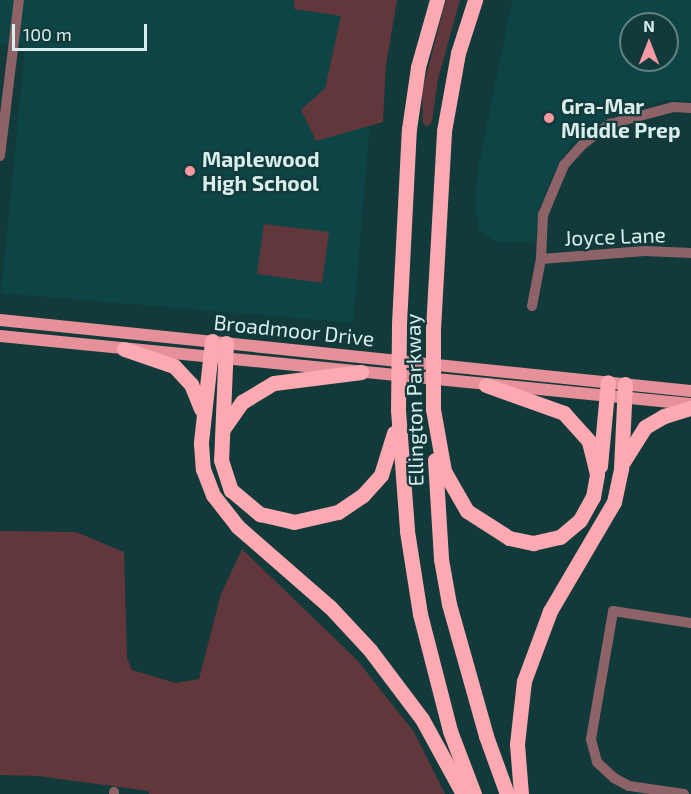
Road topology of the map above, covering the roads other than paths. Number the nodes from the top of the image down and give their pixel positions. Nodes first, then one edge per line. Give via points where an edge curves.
1 (19, 0) edge
2 (437, 0) edge
3 (475, 0) edge
4 (482, 0) edge
5 (458, 53) junction
6 (691, 108) edge
7 (0, 156) edge
8 (691, 253) edge
9 (541, 259) junction
10 (532, 306) dead end
11 (0, 320) edge
12 (0, 336) edge
13 (124, 349) junction
14 (218, 350) junction
15 (361, 372) junction
16 (486, 385) junction
17 (608, 390) junction
18 (625, 391) junction
19 (691, 391) edge
20 (691, 406) edge
21 (433, 409) junction
22 (398, 410) junction
23 (203, 416) junction
24 (222, 435) junction
25 (621, 468) junction
26 (597, 484) junction
27 (691, 623) edge
28 (463, 794) edge
29 (474, 794) edge
30 (507, 794) edge
31 (520, 794) edge
32 (684, 794) edge

1 - 7 street
2 - 22 highway, Ellington Parkway, bridge via 413,98 403,203
3 - 5 highway, Ellington Parkway
4 - 5 highway
5 - 21 highway, Ellington Parkway, bridge via 438,189
6 - 9 street, Joyce Lane via 673,106 610,124 583,144 564,165 550,190 543,215
8 - 9 street, Joyce Lane via 645,251
9 - 10 street, Joyce Lane
11 - 14 main road, Broadmoor Drive
12 - 13 main road, Broadmoor Drive
13 - 14 main road, Broadmoor Drive
13 - 23 highway via 174,366 191,384
14 - 15 main road, Broadmoor Drive
14 - 17 main road, Broadmoor Drive
14 - 23 highway
14 - 24 highway
15 - 16 main road, Broadmoor Drive
15 - 24 highway via 297,378 265,387 242,402 225,423
16 - 17 main road, Broadmoor Drive
16 - 26 highway via 553,407 573,420 589,441 596,461
17 - 18 main road, Broadmoor Drive
17 - 26 highway
18 - 19 main road, Broadmoor Drive
18 - 20 main road, Broadmoor Drive
18 - 25 highway
20 - 25 highway via 645,427
21 - 26 highway via 449,486 467,511 497,533 533,543 560,537 580,520
21 - 30 highway, Ellington Parkway via 438,525 449,604 486,736
22 - 24 highway via 392,446 381,475 351,504 311,520 280,521 239,500 223,469
22 - 29 highway, Ellington Parkway via 407,531 420,614 450,731
23 - 28 highway via 203,469 219,505 362,641 412,704
25 - 31 highway via 609,514 550,611 529,662 519,711
27 - 32 street via 613,611 591,739 597,762 629,786

